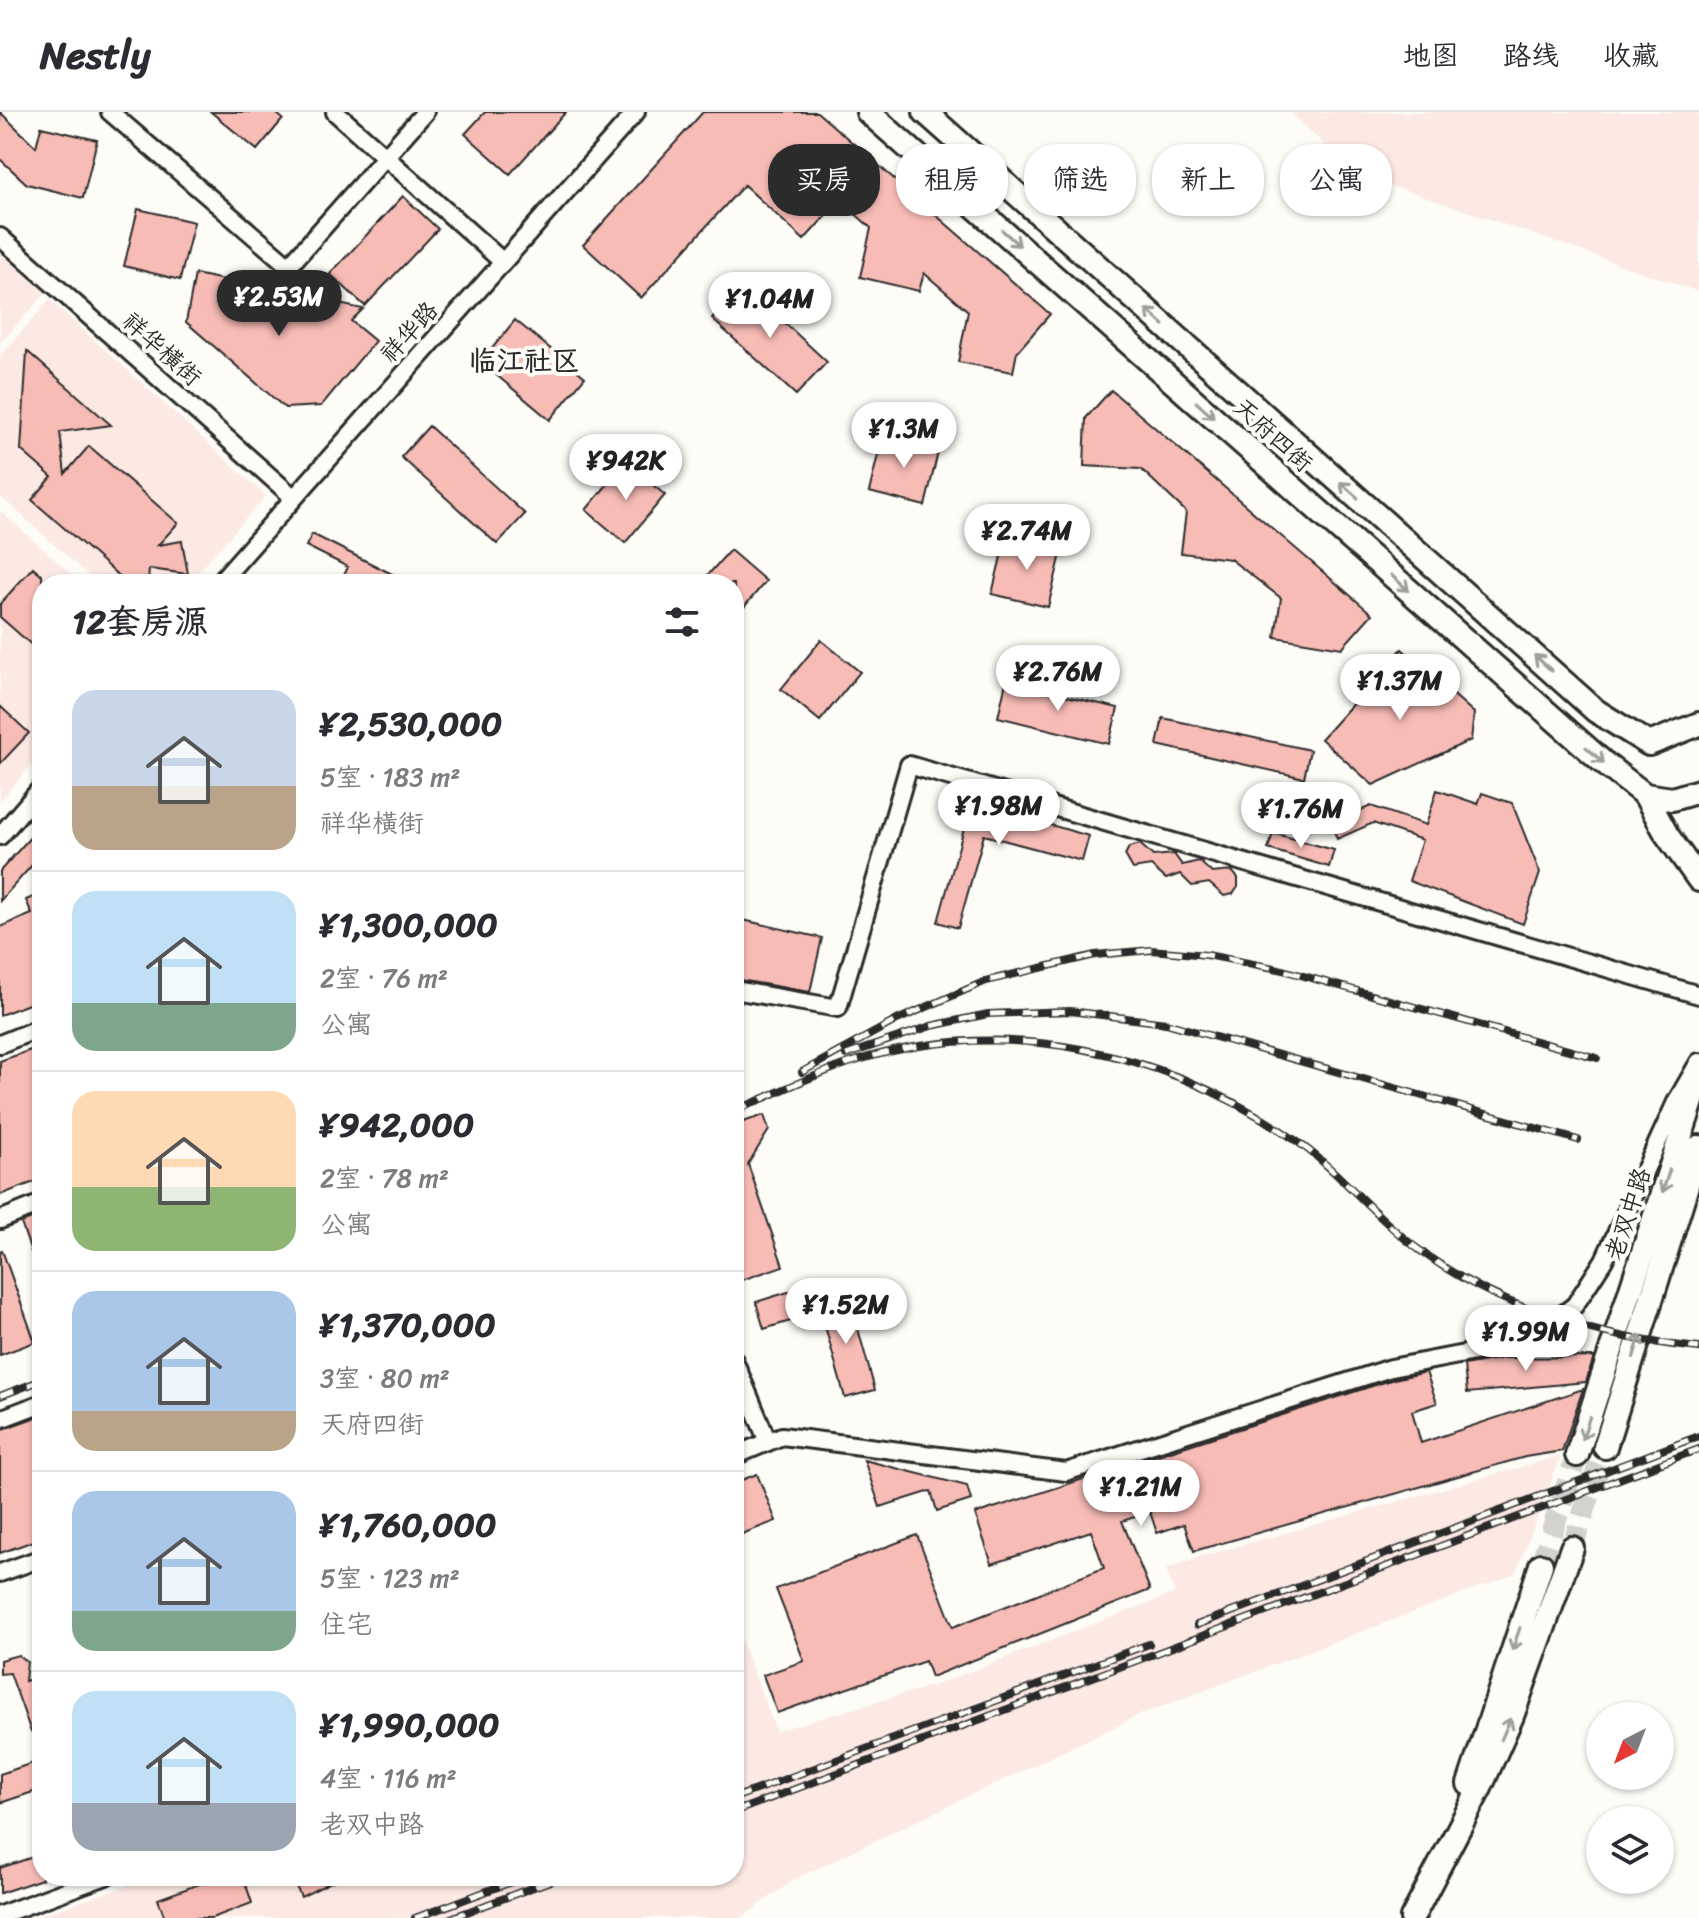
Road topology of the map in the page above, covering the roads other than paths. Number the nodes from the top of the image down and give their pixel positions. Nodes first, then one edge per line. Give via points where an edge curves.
1 (110, 112) edge
2 (335, 112) edge
3 (425, 112) edge
4 (636, 112) edge
5 (868, 112) edge
6 (925, 112) edge
7 (386, 157) junction
8 (0, 237) edge
9 (503, 262) junction
10 (293, 497) junction
11 (227, 574) edge
12 (1699, 724) edge
13 (1699, 791) edge
14 (1645, 795) junction
15 (32, 799) edge
16 (0, 836) edge
17 (1699, 880) edge
18 (744, 992) edge
19 (1699, 995) edge
20 (32, 1031) edge
21 (0, 1044) edge
22 (1699, 1062) edge
23 (1699, 1080) edge
24 (1699, 1147) edge
25 (32, 1207) edge
26 (0, 1220) edge
27 (744, 1384) edge
28 (32, 1407) edge
29 (0, 1419) edge
30 (768, 1442) junction
31 (1605, 1447) tunnel mouth
32 (744, 1452) edge
33 (1577, 1455) tunnel mouth
34 (1572, 1548) tunnel mouth
35 (32, 1562) edge
36 (1541, 1565) tunnel mouth
37 (0, 1573) edge
38 (1448, 1850) junction
39 (79, 1886) edge
40 (0, 1915) edge
41 (1412, 1918) edge

1 - 7 street via 289,266
2 - 7 street
3 - 7 street
4 - 9 street, 祥华路
5 -> 14 main road, 天府四街
12 -> 6 main road, 天府四街 via 1649,744 1596,711
7 - 9 street
8 - 10 street, 祥华横街
9 - 10 street, 祥华路
10 - 11 street, 祥华路
13 - 14 main road via 1672,799
14 - 17 main road
15 - 16 street
18 - 19 street via 838,1008 909,765
20 - 21 street
22 - 30 street via 1604,1260 1575,1305 1537,1335 1511,1345 1391,1368 1066,1472 782,1436
23 -> 33 main road, 老双中路
31 -> 24 main road, 老双中路
25 - 26 street
27 - 30 street
28 - 29 street
30 - 32 street
38 -> 34 main road via 1512,1716
35 - 37 street
36 -> 38 main road
38 - 41 main road
39 - 40 street

